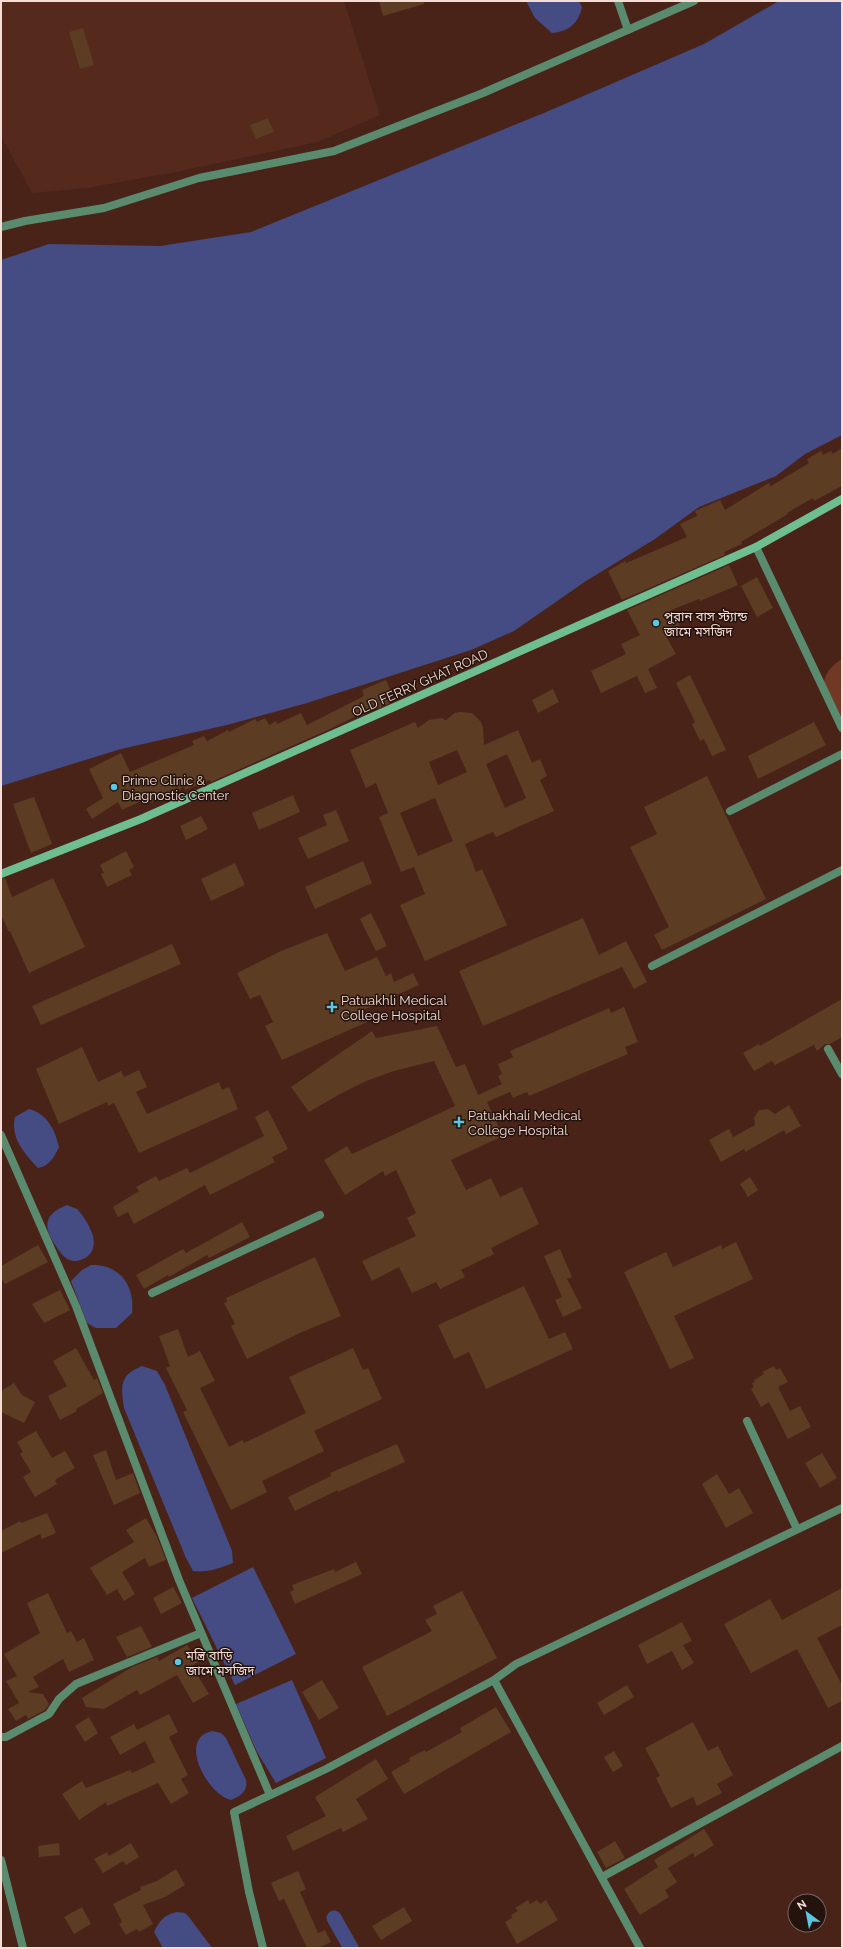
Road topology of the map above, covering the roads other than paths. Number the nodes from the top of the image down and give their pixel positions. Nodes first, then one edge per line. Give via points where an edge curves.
1 (618, 1) edge
2 (694, 1) edge
3 (628, 30) junction
4 (1, 227) edge
5 (842, 498) edge
6 (756, 547) junction
7 (842, 728) edge
8 (842, 754) edge
9 (730, 811) dead end
10 (842, 870) edge
11 (1, 874) edge
12 (652, 966) dead end
13 (828, 1049) dead end
14 (842, 1074) edge
15 (1, 1135) edge
16 (320, 1215) dead end
17 (152, 1293) dead end
18 (747, 1421) dead end
19 (842, 1508) edge
20 (797, 1529) junction
21 (201, 1633) junction
22 (494, 1680) junction
23 (1, 1737) edge
24 (842, 1746) edge
25 (270, 1795) junction
26 (1, 1860) edge
27 (602, 1877) junction
28 (24, 1948) edge
29 (263, 1948) edge
30 (640, 1948) edge

1 - 3 street
2 - 3 street
3 - 4 street via 477,96 334,151 199,178 104,208 25,220
5 - 6 street, OLD FERRY GHAT ROAD
6 - 7 street
6 - 11 street, OLD FERRY GHAT ROAD via 141,819
8 - 9 street
10 - 12 street
13 - 14 street
15 - 21 street via 76,1306
16 - 17 street
18 - 20 street
19 - 20 street
20 - 22 street via 516,1664
21 - 23 street via 76,1684 59,1699 49,1714 6,1737
21 - 25 street
22 - 25 street via 326,1769
22 - 27 street
24 - 27 street
25 - 29 street via 234,1812 248,1892
26 - 28 street
27 - 30 street

